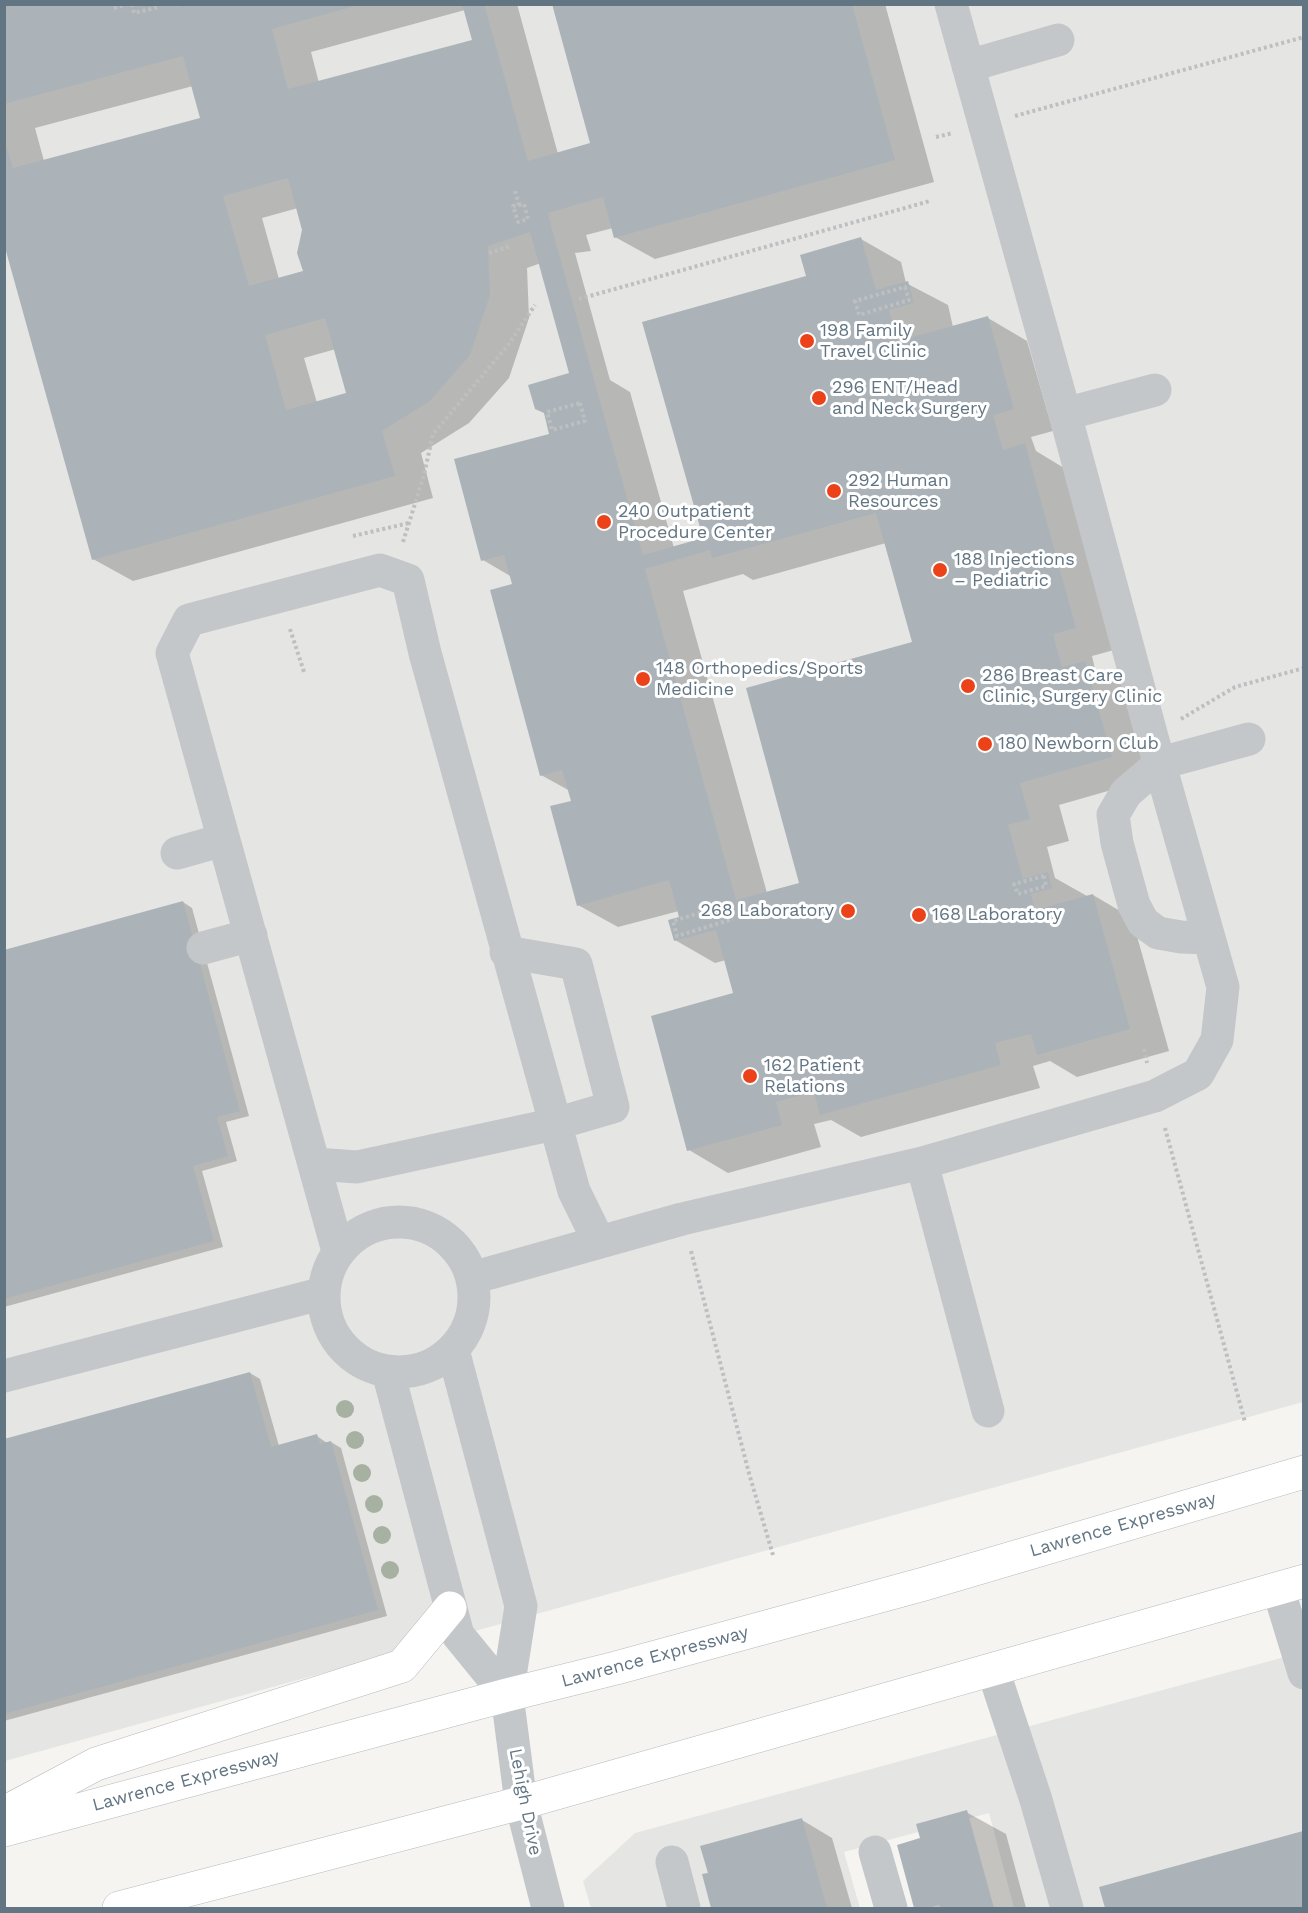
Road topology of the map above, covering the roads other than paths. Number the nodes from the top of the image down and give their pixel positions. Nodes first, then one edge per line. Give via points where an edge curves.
1 (951, 4) edge
2 (1058, 40) dead end
3 (968, 66) junction
4 (1155, 390) dead end
5 (1065, 414) junction
6 (1249, 740) dead end
7 (1156, 750) junction
8 (223, 840) junction
9 (177, 853) dead end
10 (251, 935) junction
11 (1209, 938) junction
12 (203, 948) dead end
13 (506, 952) junction
14 (555, 1124) junction
15 (922, 1163) junction
16 (315, 1164) junction
17 (598, 1242) junction
18 (338, 1251) junction
19 (472, 1278) junction
20 (324, 1293) junction
21 (453, 1350) junction
22 (388, 1372) junction
23 (4, 1376) edge
24 (988, 1411) dead end
25 (1304, 1472) edge
26 (1291, 1584) edge
27 (450, 1608) junction
28 (993, 1670) junction
29 (1304, 1673) edge
30 (507, 1695) junction
31 (521, 1803) junction
32 (4, 1813) edge
33 (4, 1830) edge
34 (875, 1852) dead end
35 (672, 1862) dead end
36 (119, 1908) edge
37 (548, 1908) edge
38 (684, 1908) edge
39 (891, 1908) edge
40 (1067, 1908) edge

1 - 3 street
2 - 3 street
3 - 5 street
4 - 5 street
5 - 7 street
6 - 7 street
7 - 11 street
7 - 11 street via 1113,815 1134,905 1143,922 1158,933
8 - 9 street
8 - 10 street
8 - 13 street via 172,653 189,620 380,570 408,579
10 - 12 street
10 - 16 street
11 - 15 street via 1223,987 1217,1040 1198,1074 1155,1096
13 - 14 street
13 - 14 street via 576,964 613,1107
14 - 16 street via 357,1167
14 - 17 street via 574,1191
15 - 17 street
15 - 24 street
16 - 18 street
17 - 19 street
18 - 19 street via 369,1227 409,1222 446,1238 460,1253
18 - 20 street via 329,1268
19 - 21 street via 473,1313
20 - 22 street via 332,1332 346,1350 365,1364
20 - 23 street
21 - 22 street via 434,1364 411,1372
21 - 30 street, Lehigh Drive via 521,1606
22 - 27 street
25 - 30 highway, Lawrence Expressway via 924,1584
26 - 28 highway
26 - 29 street
27 - 30 street via 458,1635
27 - 32 highway via 402,1666 96,1764
28 - 31 highway
28 - 40 street
30 - 31 street, Lehigh Drive
30 - 33 highway, Lawrence Expressway
31 - 36 highway
31 - 37 street, Lehigh Drive
34 - 39 street
35 - 38 street

